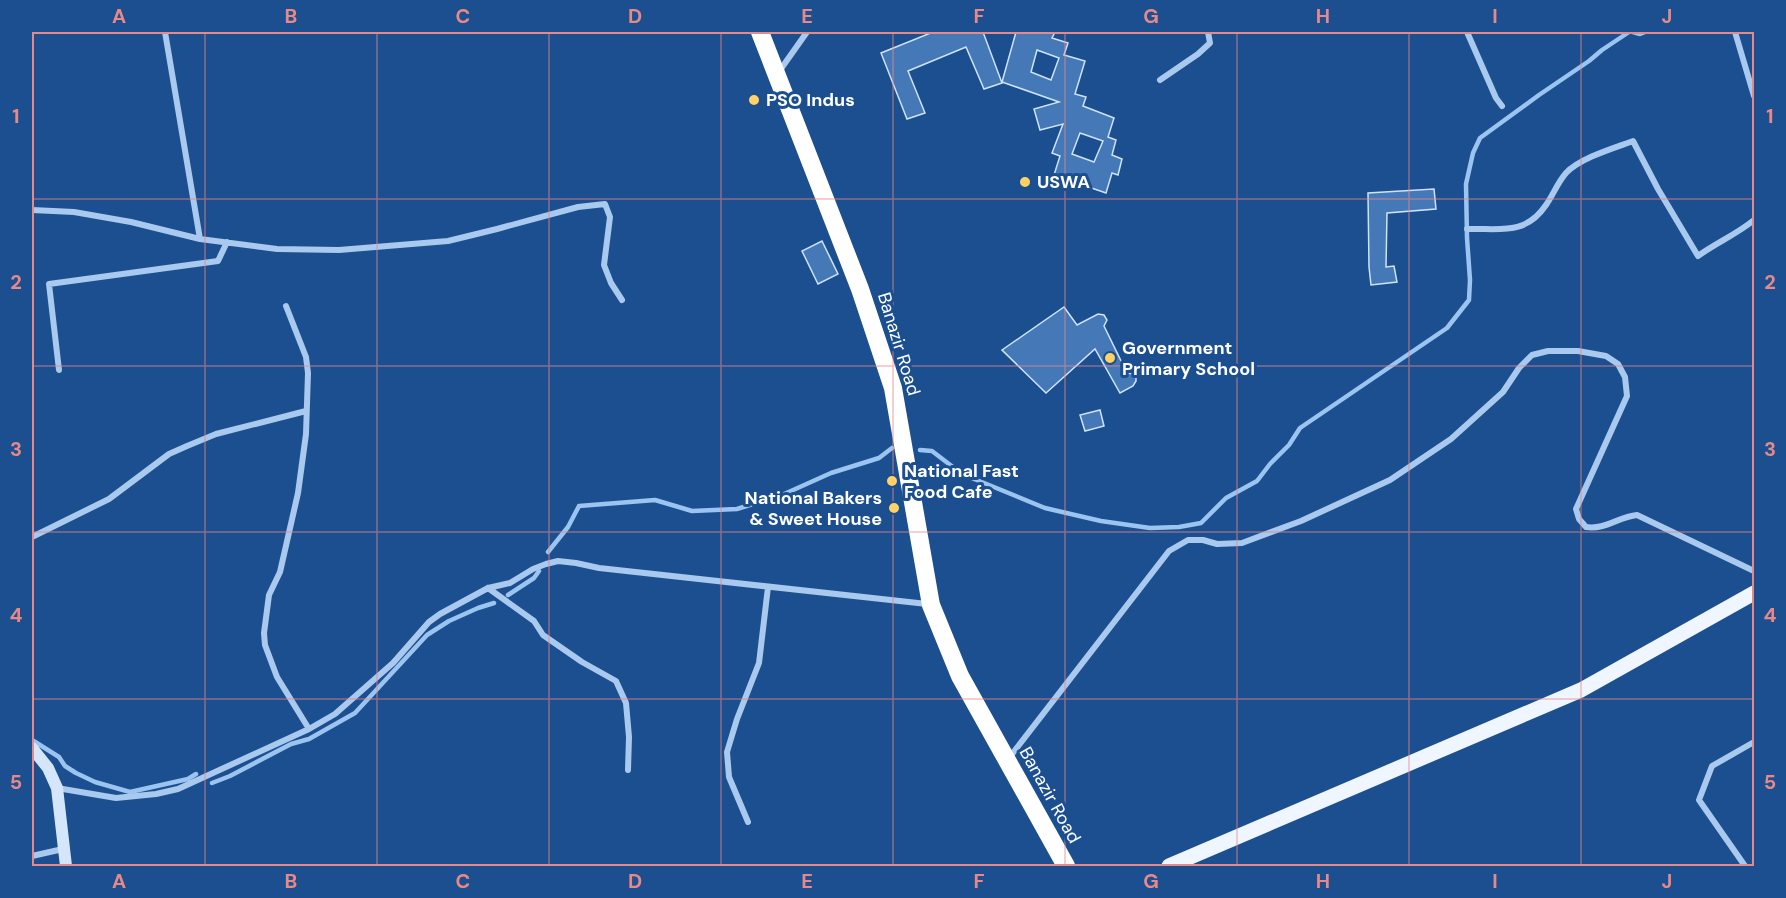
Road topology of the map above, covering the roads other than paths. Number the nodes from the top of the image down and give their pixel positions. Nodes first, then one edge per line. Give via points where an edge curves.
1 (165, 32) edge
2 (760, 32) edge
3 (807, 32) edge
4 (1208, 32) edge
5 (1467, 32) edge
6 (1735, 32) edge
7 (777, 75) junction
8 (1160, 80) dead end
9 (1755, 96) edge
10 (1502, 106) dead end
11 (32, 210) edge
12 (1755, 220) edge
13 (1467, 229) dead end
14 (200, 239) junction
15 (227, 242) junction
16 (621, 300) dead end
17 (286, 306) dead end
18 (59, 370) dead end
19 (306, 411) junction
20 (32, 537) edge
21 (1755, 571) edge
22 (768, 587) junction
23 (488, 588) junction
24 (1755, 593) edge
25 (931, 605) junction
26 (309, 729) junction
27 (1755, 742) edge
28 (32, 748) edge
29 (1007, 761) junction
30 (628, 770) dead end
31 (57, 788) junction
32 (748, 822) dead end
33 (63, 849) junction
34 (32, 856) edge
35 (66, 867) edge
36 (1066, 867) edge
37 (1169, 867) edge
38 (1745, 867) edge

1 - 14 street
2 - 7 highway, Banazir Road
3 - 7 street
4 - 8 street via 1210,43
5 - 10 street
6 - 9 street
7 - 25 highway, Banazir Road via 860,289 893,388
11 - 14 street via 131,222
12 - 13 street via 1698,256 1633,141 1588,159 1567,173 1532,221 1517,228
14 - 15 street
15 - 16 street via 277,249 339,250 448,241 578,207 605,204 610,217 604,265
15 - 18 street via 218,261 49,284
17 - 19 street via 306,357
19 - 20 street via 216,435 169,454 109,498
19 - 26 street via 298,493 280,572 269,595 264,633 277,677
21 - 29 street via 1637,515 1595,528 1586,527 1578,519 1576,509 1627,396 1625,376 1618,364 1606,356 1568,351 1532,355 1503,392 1451,439 1390,480 1242,543 1188,540 1169,551
22 - 23 street via 558,561 533,569 510,583
22 - 25 street
22 - 32 street via 759,663 727,752 729,777
23 - 26 street via 429,622 359,694
23 - 30 street via 534,621 543,635 616,681 626,702
24 - 37 main road via 1581,690
25 - 29 highway, Banazir Road via 960,676
26 - 31 street via 178,789 117,798
27 - 38 street via 1712,766 1699,800
28 - 31 street
29 - 36 highway, Banazir Road
31 - 33 street
33 - 34 street
33 - 35 street

